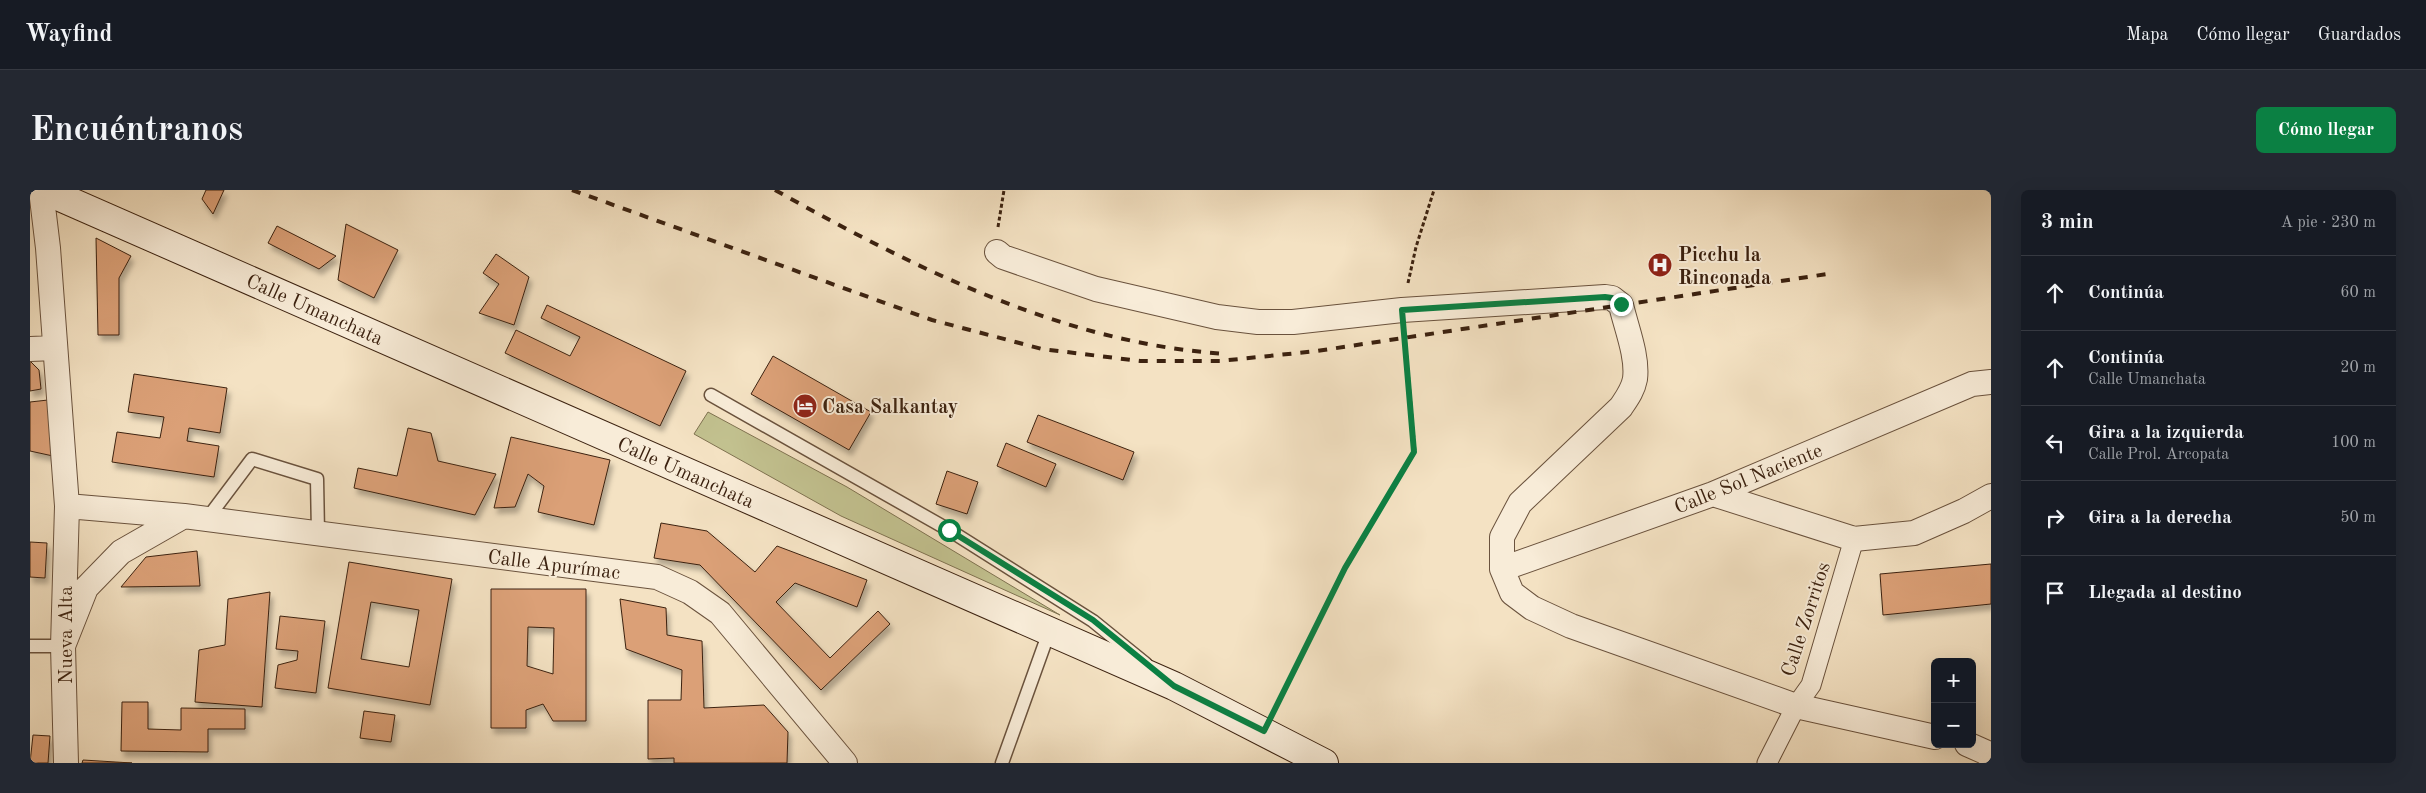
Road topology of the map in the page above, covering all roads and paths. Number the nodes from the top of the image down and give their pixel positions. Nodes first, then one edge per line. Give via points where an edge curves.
1 (43, 190) edge
2 (1004, 190) edge
3 (1434, 190) edge
4 (997, 252) joint
5 (1402, 310) junction
6 (55, 348) junction
7 (30, 349) edge
8 (1991, 382) edge
9 (711, 395) dead end
10 (1713, 494) junction
11 (1991, 496) edge
12 (67, 506) junction
13 (195, 518) junction
14 (318, 534) junction
15 (1854, 539) junction
16 (1502, 569) junction
17 (1050, 632) junction
18 (30, 646) edge
19 (63, 646) junction
20 (1174, 686) junction
21 (1796, 706) junction
22 (1264, 731) junction
23 (1931, 736) edge
24 (1976, 748) edge
25 (1991, 758) edge
26 (66, 763) edge
27 (845, 763) edge
28 (1002, 763) edge
29 (1324, 763) edge
30 (1767, 763) edge

1 - 6 street, Nueva Alta
1 - 17 main road, Calle Umanchata
2 - 4 path via 995,243
3 - 5 path via 1416,247
4 - 5 street via 1096,289 1217,317 1293,322
5 - 16 street via 1605,297 1621,304 1634,361 1635,379 1630,394 1621,407 1520,503 1502,537
5 - 22 path via 1414,452 1345,568
6 - 7 street
6 - 12 street, Nueva Alta
8 - 10 street, Calle Sol Naciente via 1972,384
9 - 20 lane via 949,530 1093,620
10 - 15 street
10 - 16 street, Calle Sol Naciente
11 - 15 street via 1964,512 1914,532
12 - 13 street, Calle Apurímac
12 - 19 street, Nueva Alta
13 - 14 street, Calle Apurímac
13 - 14 lane via 252,459 317,479
13 - 19 street via 121,552 86,588
14 - 27 street, Calle Apurímac via 657,577 682,588 720,613
15 - 21 street, Calle Zorritos via 1811,685
16 - 21 street via 1512,593 1532,608 1571,626
17 - 20 main road, Calle Umanchata
17 - 28 lane
18 - 19 lane
19 - 26 street, Nueva Alta
20 - 22 main road, Calle Umanchata
21 - 23 street
21 - 30 street, Calle Zorritos
22 - 29 main road, Calle Umanchata
24 - 25 street

